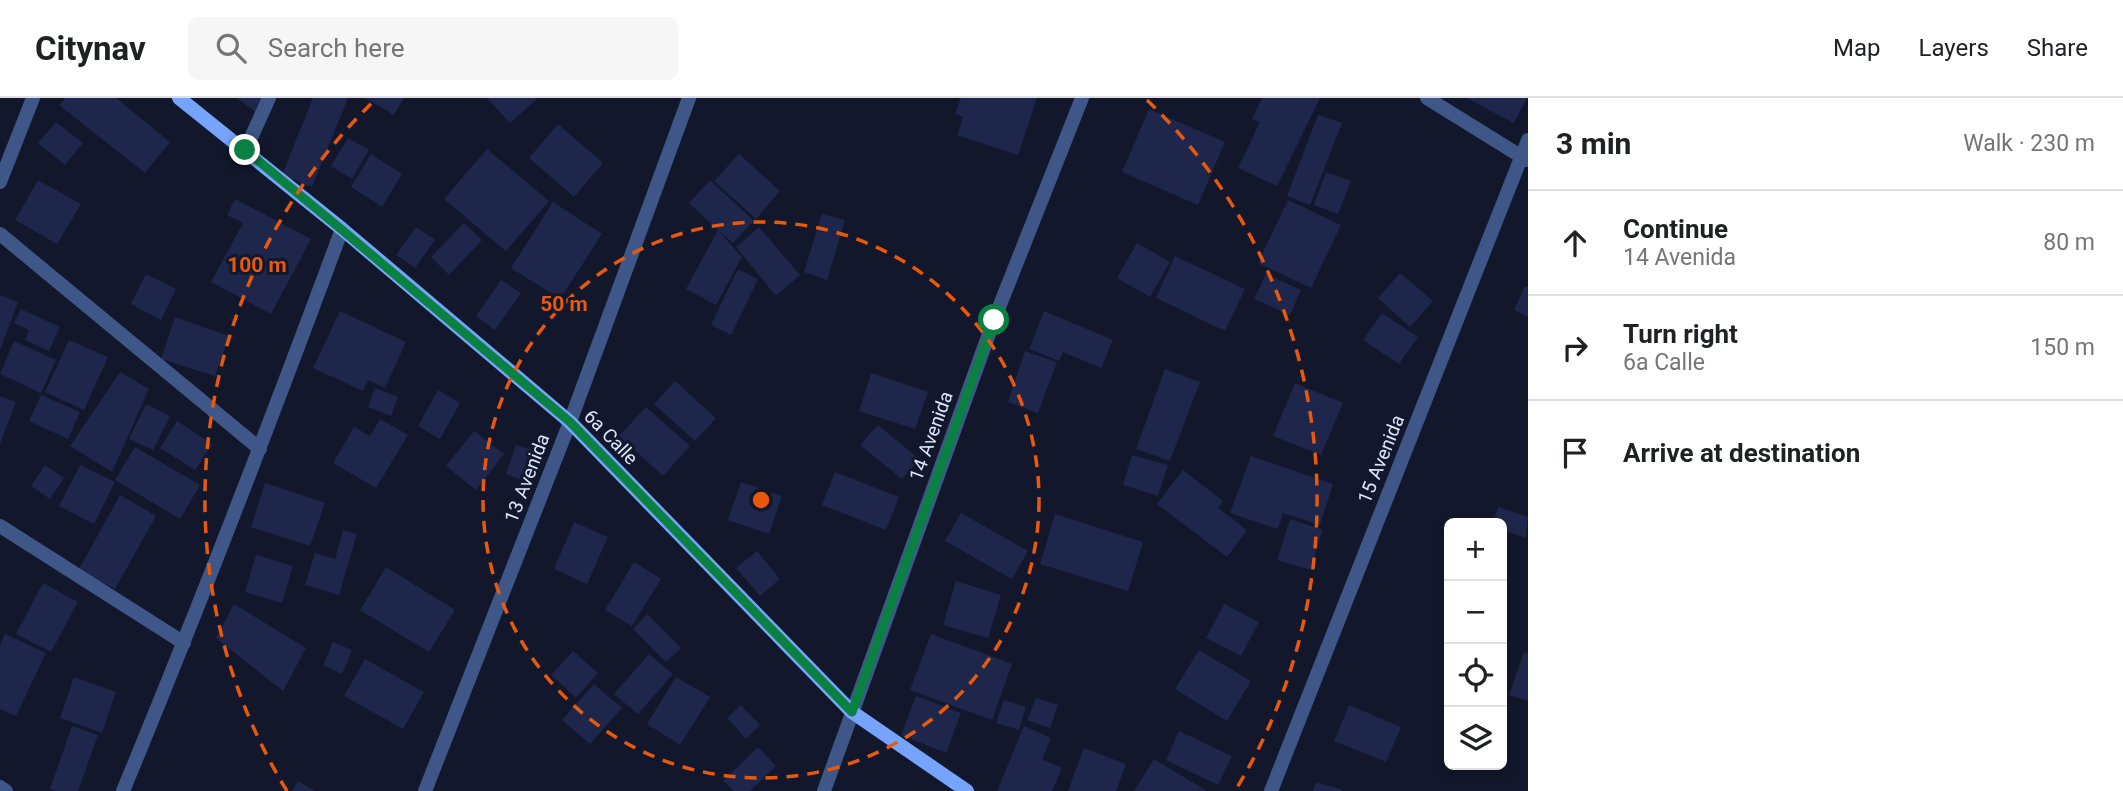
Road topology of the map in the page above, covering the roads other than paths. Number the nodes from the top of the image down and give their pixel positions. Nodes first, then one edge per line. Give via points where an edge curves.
1 (33, 98) edge
2 (179, 98) edge
3 (269, 98) edge
4 (689, 98) edge
5 (1082, 98) edge
6 (1427, 98) edge
7 (1528, 140) edge
8 (245, 150) junction
9 (1525, 158) edge
10 (0, 182) edge
11 (341, 229) junction
12 (0, 234) edge
13 (570, 422) junction
14 (260, 449) junction
15 (0, 526) edge
16 (184, 643) junction
17 (852, 712) junction
18 (0, 787) edge
19 (6, 791) edge
20 (123, 791) edge
21 (425, 791) edge
22 (824, 791) edge
23 (967, 791) edge
24 (1271, 791) edge

1 - 10 street
2 - 8 main road, 6a Calle
3 - 8 street
4 - 13 street, 13 Avenida
5 - 17 street, 14 Avenida via 994,320
6 - 9 street
7 - 9 street, 15 Avenida
8 - 11 main road, 6a Calle
9 - 24 street, 15 Avenida
11 - 13 main road, 6a Calle
11 - 14 street
12 - 14 street
13 - 17 main road, 6a Calle
13 - 21 street, 13 Avenida
14 - 16 street
15 - 16 street
16 - 20 street
17 - 22 street, 14 Avenida
17 - 23 main road, 6a Calle
18 - 19 street

